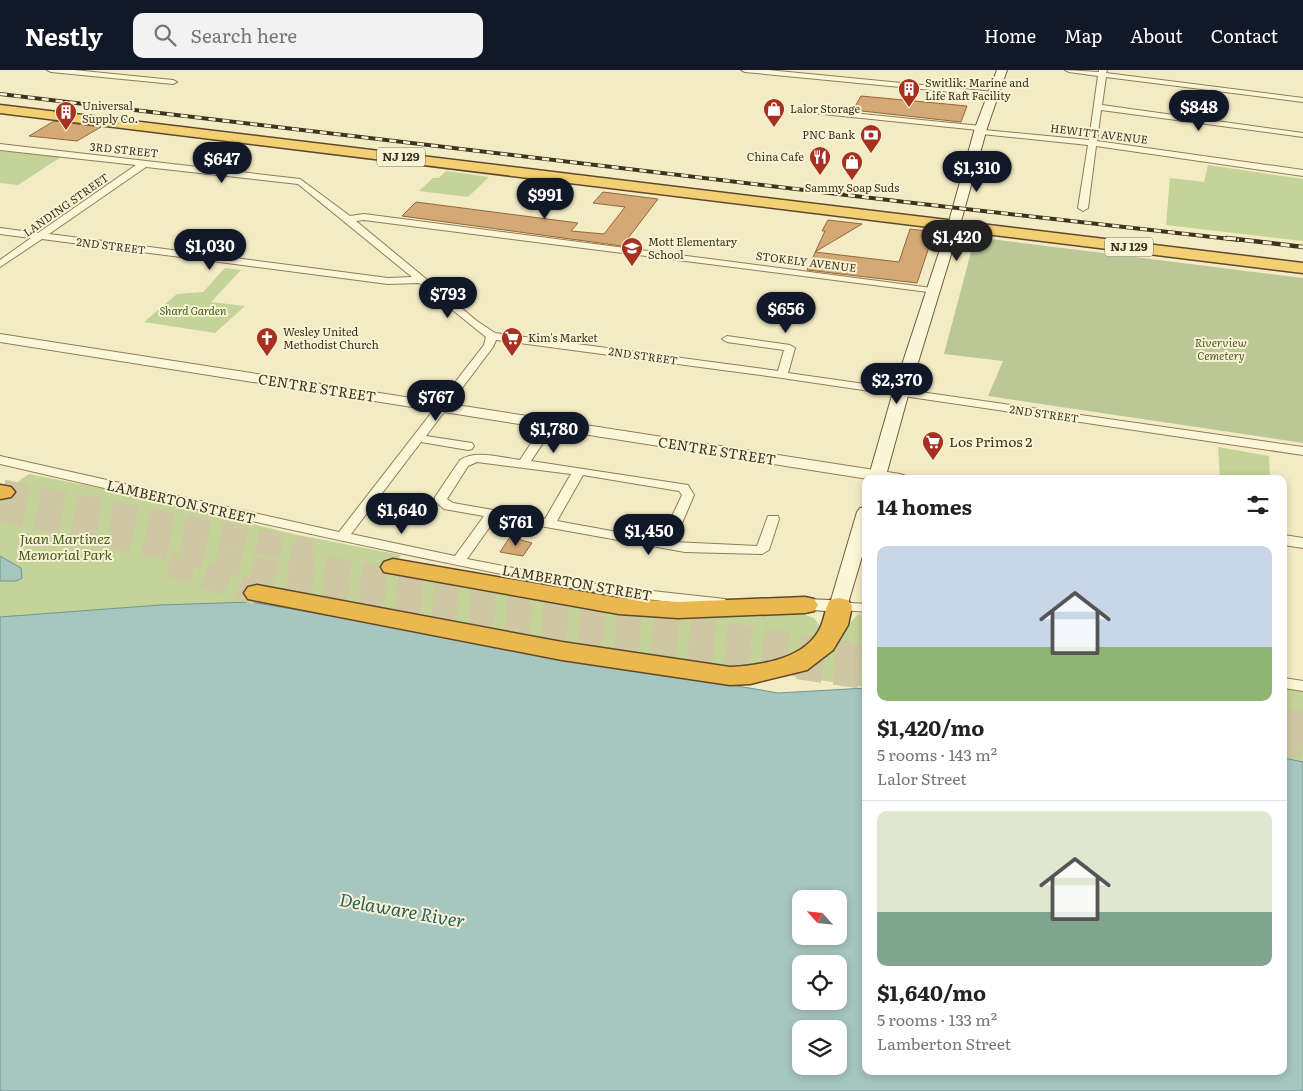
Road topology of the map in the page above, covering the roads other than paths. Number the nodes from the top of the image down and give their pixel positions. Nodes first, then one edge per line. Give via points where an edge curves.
1 (51, 70) edge
2 (745, 70) edge
3 (1002, 70) edge
4 (1069, 70) edge
5 (79, 71) edge
6 (784, 72) edge
7 (1102, 72) edge
8 (173, 82) dead end
9 (994, 94) junction
10 (0, 100) edge
11 (1303, 100) edge
12 (1098, 107) junction
13 (0, 109) edge
14 (802, 110) dead end
15 (981, 130) junction
16 (1303, 135) edge
17 (1092, 143) junction
18 (0, 147) edge
19 (145, 163) junction
20 (1303, 173) edge
21 (1083, 208) dead end
22 (348, 219) junction
23 (955, 220) junction
24 (0, 231) edge
25 (40, 236) junction
26 (1303, 257) edge
27 (0, 264) edge
28 (1303, 268) edge
29 (419, 280) junction
30 (932, 291) junction
31 (492, 336) junction
32 (0, 338) edge
33 (727, 339) dead end
34 (782, 375) junction
35 (901, 392) junction
36 (440, 408) junction
37 (549, 425) junction
38 (417, 438) junction
39 (468, 446) dead end
40 (1303, 451) edge
41 (0, 460) edge
42 (524, 463) junction
43 (579, 471) junction
44 (863, 475) edge
45 (877, 475) edge
46 (492, 514) junction
47 (773, 520) dead end
48 (549, 524) junction
49 (862, 526) edge
50 (342, 537) junction
51 (1287, 540) edge
52 (1303, 543) edge
53 (666, 545) junction
54 (459, 561) junction
55 (393, 567) dead end
56 (257, 594) tunnel mouth
57 (805, 605) junction
58 (839, 606) junction
59 (862, 608) edge
60 (1287, 683) edge
61 (1303, 686) edge

1 - 5 street
2 - 6 street
3 - 9 main road
4 - 7 street
5 - 8 street
6 - 9 street
7 - 11 street
7 - 12 street
9 - 15 main road
10 - 23 highway, NJ 129
12 - 16 street
12 - 17 street
13 - 23 highway, NJ 129
14 - 15 street, HEWITT AVENUE
15 - 17 street, HEWITT AVENUE
15 - 23 main road
17 - 20 street, HEWITT AVENUE
17 - 21 street
18 - 19 street, 3RD STREET
19 - 22 street, 3RD STREET via 300,182
19 - 25 street, LANDING STREET
22 - 29 street, 3RD STREET
22 - 30 street, STOKELY AVENUE via 364,217
23 - 26 highway, NJ 129
23 - 28 highway, NJ 129
23 - 30 main road
24 - 25 street, 2ND STREET
25 - 27 street, LANDING STREET
25 - 29 street, 2ND STREET via 369,278 406,282
29 - 31 street, 2ND STREET
30 - 35 main road
31 - 34 street, 2ND STREET
31 - 36 street via 489,345
32 - 36 street, CENTRE STREET
33 - 34 street via 790,348
34 - 35 street, 2ND STREET
35 - 40 street, 2ND STREET
35 - 45 main road
36 - 37 street, CENTRE STREET
36 - 38 street
37 - 42 street
37 - 44 street, CENTRE STREET
38 - 39 street
38 - 50 street
41 - 50 street, LAMBERTON STREET
42 - 43 street
42 - 46 street via 478,458 468,460 441,497 449,506
43 - 48 street
43 - 53 street via 684,488 688,495
46 - 48 street
46 - 54 street
47 - 53 street via 762,550
48 - 53 street
49 - 58 main road
50 - 54 street, LAMBERTON STREET
51 - 52 street
54 - 57 street, LAMBERTON STREET via 648,596
55 - 57 highway via 619,606 678,610
56 - 58 highway via 562,651 730,676 750,675 797,664 824,644 835,625
57 - 58 main road, LAMBERTON STREET
58 - 59 street, LAMBERTON STREET
60 - 61 street

